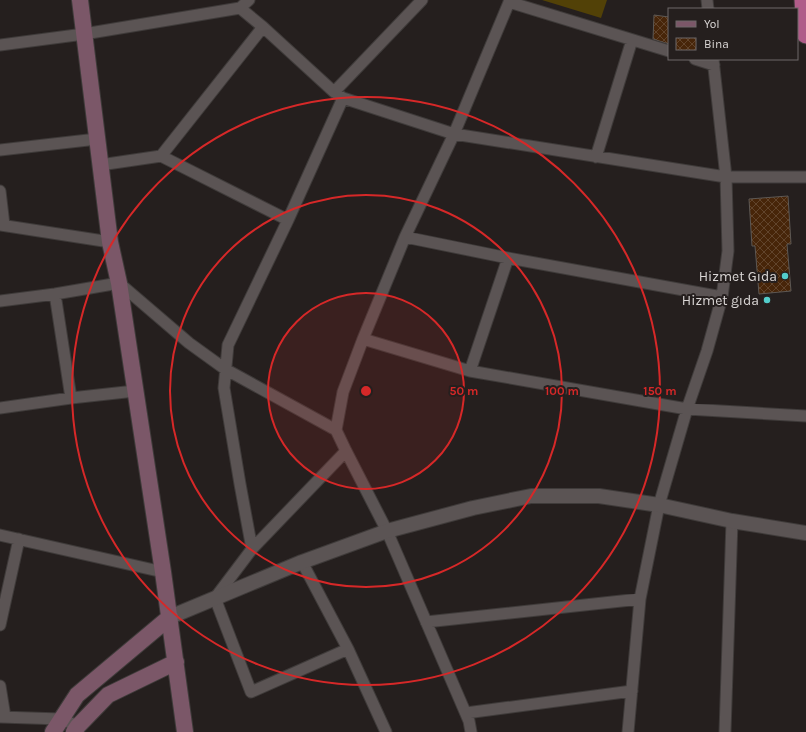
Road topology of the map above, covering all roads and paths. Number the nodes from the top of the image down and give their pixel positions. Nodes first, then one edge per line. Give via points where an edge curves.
1 (80, 0) edge
2 (249, 0) edge
3 (422, 0) edge
4 (804, 0) edge
5 (510, 1) edge
6 (240, 8) junction
7 (263, 27) junction
8 (84, 34) junction
9 (806, 34) edge
10 (632, 40) junction
11 (0, 45) edge
12 (668, 51) edge
13 (701, 60) edge
14 (714, 62) edge
15 (339, 95) junction
16 (454, 134) junction
17 (97, 139) junction
18 (0, 150) edge
19 (160, 156) junction
20 (596, 156) junction
21 (100, 165) junction
22 (726, 177) junction
23 (806, 177) edge
24 (0, 191) edge
25 (288, 220) junction
26 (2, 225) edge
27 (405, 237) junction
28 (110, 242) junction
29 (508, 258) junction
30 (119, 283) junction
31 (55, 294) junction
32 (722, 297) junction
33 (0, 301) edge
34 (363, 339) junction
35 (225, 369) junction
36 (470, 371) junction
37 (135, 391) junction
38 (71, 398) junction
39 (0, 408) edge
40 (687, 408) junction
41 (806, 416) edge
42 (336, 430) junction
43 (346, 451) junction
44 (659, 505) junction
45 (732, 521) junction
46 (387, 531) junction
47 (806, 533) edge
48 (0, 535) edge
49 (19, 539) junction
50 (252, 549) junction
51 (302, 562) junction
52 (163, 572) junction
53 (215, 598) junction
54 (640, 599) junction
55 (170, 617) junction
56 (426, 622) junction
57 (0, 625) edge
58 (348, 649) junction
59 (176, 662) junction
60 (0, 686) edge
61 (632, 691) junction
62 (466, 713) junction
63 (3, 717) edge
64 (57, 726) edge
65 (76, 729) edge
66 (185, 732) edge
67 (386, 732) edge
68 (471, 732) edge
69 (628, 732) edge
70 (725, 732) edge

1 - 8 main road
2 - 6 street
3 - 15 street
4 - 9 highway
5 - 10 street
5 - 16 street
6 - 7 street
6 - 8 street
7 - 15 street
7 - 19 street
8 - 11 street
8 - 17 main road
10 - 12 street
10 - 20 street
13 - 14 street
14 - 22 street
15 - 16 street
15 - 25 street
16 - 20 street
16 - 27 street
17 - 18 street
17 - 21 main road
19 - 21 street
19 - 25 street
20 - 22 street
21 - 28 main road
22 - 23 street
22 - 32 street via 728,251
24 - 26 street
25 - 35 street via 228,345
26 - 28 street
27 - 29 street
27 - 34 street
28 - 30 main road
29 - 32 street
29 - 36 street
30 - 31 street
30 - 35 street via 189,343
30 - 37 main road
31 - 33 street
31 - 38 street
32 - 40 street
34 - 36 street
34 - 42 street via 343,392
35 - 42 street
35 - 50 street via 224,388
36 - 40 street
37 - 38 street
37 - 52 main road
38 - 39 street
40 - 41 street
40 - 44 street
42 - 43 street
43 - 46 street
43 - 50 street
44 - 45 street
44 - 46 street via 599,496 531,496 473,508
44 - 54 street
45 - 47 street
45 - 70 street
46 - 51 street
46 - 56 street
48 - 49 street
49 - 52 street
49 - 57 street
50 - 53 street
51 - 53 street
51 - 58 street
52 - 55 main road
53 - 55 street
53 - 58 street via 251,692
54 - 56 street
54 - 61 street
55 - 59 main road
55 - 64 main road via 77,695
56 - 62 street
58 - 67 street
59 - 65 main road via 108,695
59 - 66 main road
60 - 63 street
61 - 62 street
61 - 69 street
62 - 68 street
63 - 64 street
64 - 65 street

